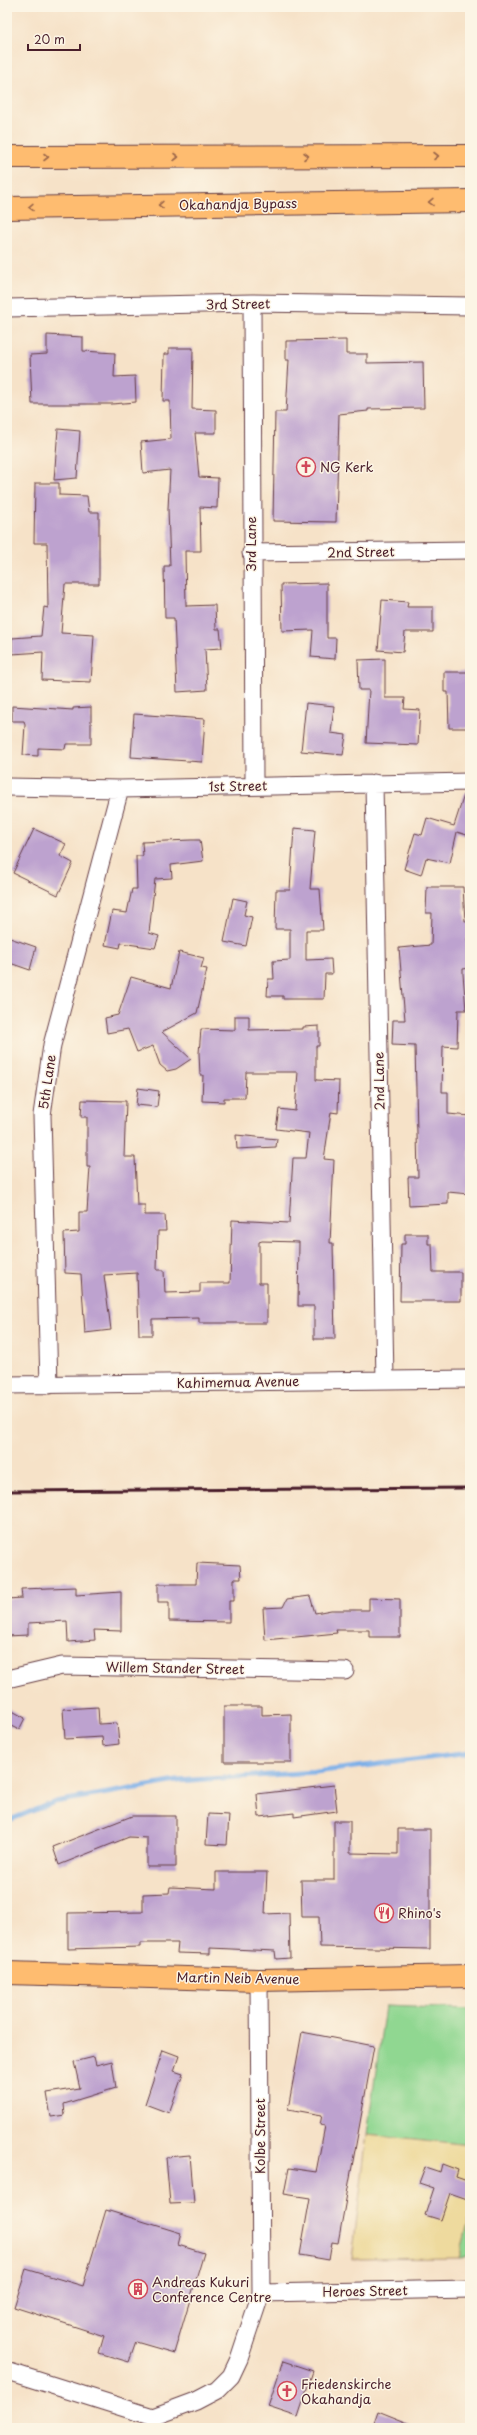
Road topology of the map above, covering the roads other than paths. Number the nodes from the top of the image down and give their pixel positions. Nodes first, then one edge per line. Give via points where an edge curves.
1 (470, 156) edge
2 (7, 157) edge
3 (470, 201) edge
4 (7, 208) edge
5 (252, 303) junction
6 (470, 306) edge
7 (7, 308) edge
8 (470, 550) edge
9 (251, 553) junction
10 (470, 782) edge
11 (374, 783) junction
12 (254, 785) junction
13 (7, 787) edge
14 (120, 789) junction
15 (470, 1379) edge
16 (385, 1380) junction
17 (7, 1385) edge
18 (49, 1385) junction
19 (345, 1671) dead end
20 (7, 1680) edge
21 (7, 1972) edge
22 (470, 1976) edge
23 (259, 1980) junction
24 (470, 2289) edge
25 (261, 2293) junction
26 (7, 2371) edge

2 -> 1 main road
3 -> 4 main road, Okahandja Bypass
5 - 6 street, 3rd Street
5 - 7 street, 3rd Street
5 - 9 street, 3rd Lane
8 - 9 street, 2nd Street
9 - 12 street, 3rd Lane
10 - 11 street, 1st Street
11 - 12 street, 1st Street
11 - 16 street, 2nd Lane
12 - 14 street, 1st Street
13 - 14 street, 1st Street
14 - 18 street, 5th Lane via 52,1045 42,1116
15 - 16 street, Kahimemua Avenue
16 - 18 street, Kahimemua Avenue
17 - 18 street, Kahimemua Avenue
19 - 20 street, Willem Stander Street via 62,1666
21 - 23 main road, Martin Neib Avenue
22 - 23 main road, Martin Neib Avenue
23 - 25 street, Kolbe Street
24 - 25 street, Heroes Street
25 - 26 street, Kolbe Street via 231,2376 217,2390 153,2417

